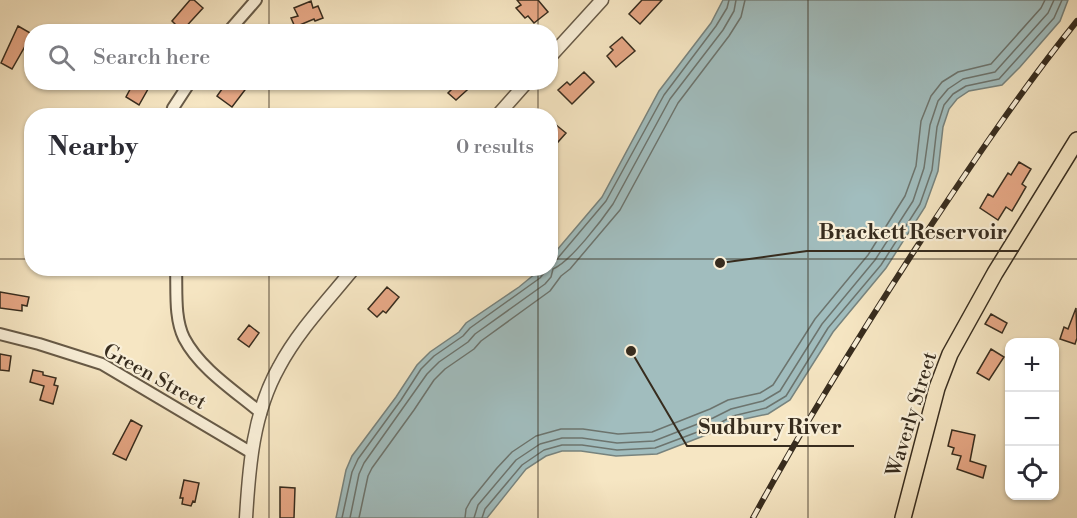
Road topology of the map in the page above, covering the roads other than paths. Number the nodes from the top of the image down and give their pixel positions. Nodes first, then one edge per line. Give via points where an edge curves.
1 (256, 0) edge
2 (602, 0) edge
3 (235, 24) edge
4 (558, 48) edge
5 (185, 90) edge
6 (520, 90) edge
7 (173, 108) edge
8 (503, 108) edge
9 (1077, 140) edge
10 (176, 276) edge
11 (347, 276) edge
12 (0, 334) edge
13 (261, 413) junction
14 (252, 453) junction
15 (246, 518) edge
16 (903, 518) edge

1 - 3 street
2 - 4 street
5 - 7 street
6 - 8 street
9 - 16 main road, Waverly Street via 950,354 937,388
10 - 13 street via 184,337 213,373
11 - 13 street via 279,365
12 - 14 street, Green Street via 102,364
13 - 14 street
14 - 15 street

